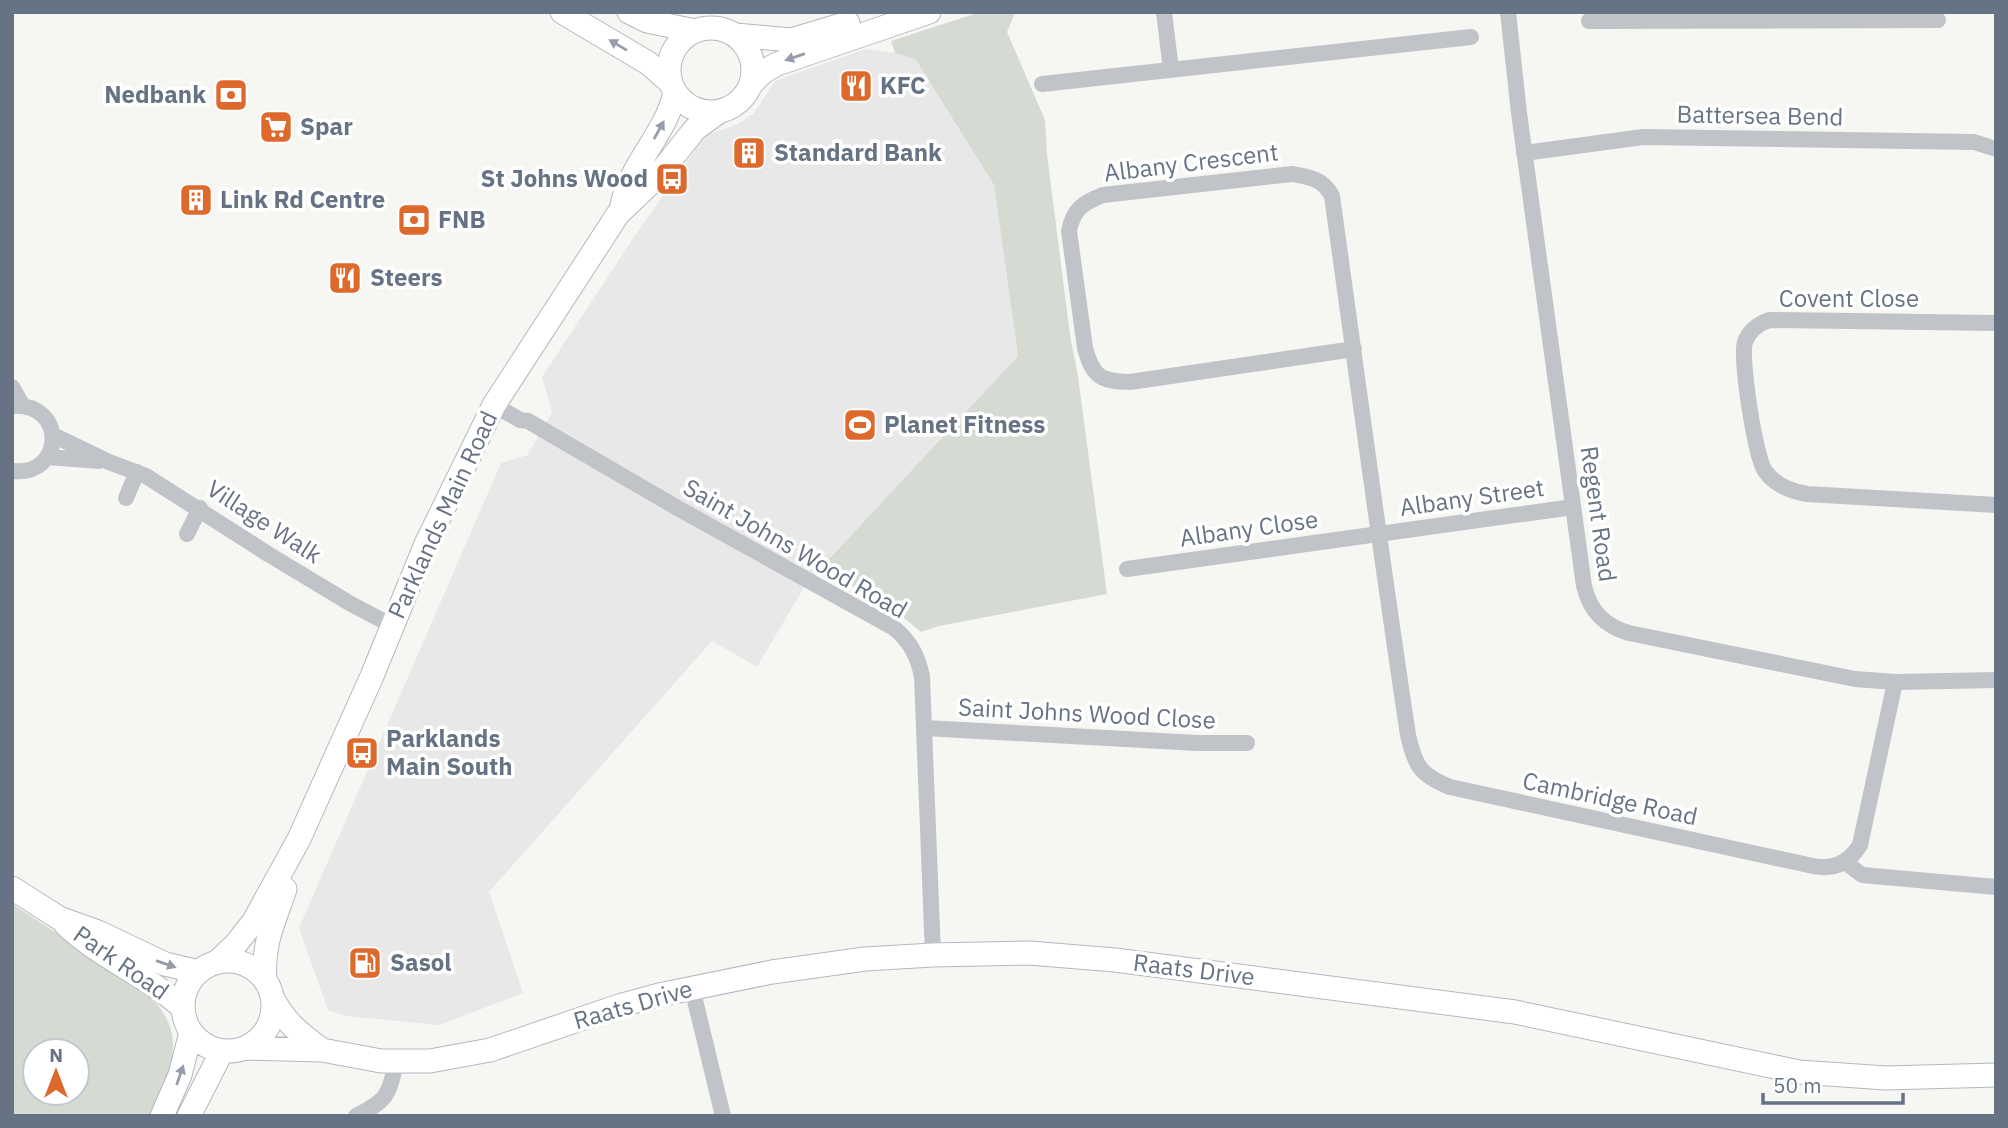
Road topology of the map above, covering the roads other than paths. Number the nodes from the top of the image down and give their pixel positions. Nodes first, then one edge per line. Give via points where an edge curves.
1 (562, 12) edge
2 (629, 12) edge
3 (890, 12) edge
4 (929, 12) edge
5 (1164, 12) edge
6 (1507, 12) edge
7 (1764, 16) edge
8 (1938, 20) dead end
9 (1588, 21) dead end
10 (695, 30) junction
11 (735, 35) junction
12 (1471, 37) dead end
13 (1171, 70) junction
14 (753, 82) junction
15 (1042, 84) dead end
16 (673, 88) junction
17 (720, 111) junction
18 (1996, 149) edge
19 (1524, 153) junction
20 (621, 211) junction
21 (1996, 323) edge
22 (1354, 349) junction
23 (12, 387) edge
24 (494, 405) junction
25 (18, 406) edge
26 (53, 435) junction
27 (48, 457) junction
28 (109, 462) junction
29 (12, 471) edge
30 (137, 472) junction
31 (127, 498) dead end
32 (1996, 505) edge
33 (1573, 507) junction
34 (200, 508) junction
35 (187, 534) dead end
36 (1378, 534) junction
37 (1127, 569) dead end
38 (391, 625) junction
39 (1996, 680) edge
40 (1895, 682) junction
41 (925, 728) junction
42 (1247, 743) dead end
43 (299, 839) junction
44 (1845, 862) junction
45 (1996, 887) edge
46 (12, 888) edge
47 (59, 918) junction
48 (933, 955) junction
49 (208, 967) junction
50 (692, 988) junction
51 (269, 990) junction
52 (183, 1009) junction
53 (191, 1032) junction
54 (245, 1048) junction
55 (322, 1049) junction
56 (222, 1051) junction
57 (396, 1063) junction
58 (1996, 1075) edge
59 (162, 1116) edge
60 (189, 1116) edge
61 (356, 1116) edge
62 (723, 1116) edge

16 -> 1 street via 648,63
2 - 10 street via 647,21
3 - 11 street via 791,40
4 -> 14 street via 785,61
5 - 13 street
6 - 19 street, Regent Road
7 - 8 street
7 - 9 street
10 - 11 street via 716,28
10 - 16 street via 672,51
11 - 14 street via 751,56
12 - 13 street
13 - 15 street
14 - 17 street via 740,101
16 - 17 street via 695,109
20 -> 16 street, Parklands Main Road via 631,177 662,124
17 - 20 street, Parklands Main Road via 684,140 657,177
18 - 19 street, Battersea Bend via 1974,142 1643,137
19 - 33 street, Regent Road
20 - 24 street, Parklands Main Road
21 - 32 street, Covent Close via 1769,320 1750,333 1743,354 1757,452 1766,472 1783,487 1807,494
22 - 22 street, Albany Crescent via 1332,196 1321,182 1292,174 1102,195 1088,200 1071,216 1069,231 1085,348 1096,374 1110,381 1130,382
22 - 36 street, Albany Crescent
23 - 25 street
24 - 38 street, Parklands Main Road
24 - 41 street, Saint Johns Wood Road via 894,628 912,648 920,667
25 - 26 street via 43,415
26 - 27 street
26 - 28 street, Village Walk
27 - 28 street, Village Walk
27 - 29 street via 32,470
28 - 30 street, Village Walk
30 - 31 street
30 - 34 street, Village Walk
33 - 36 street, Albany Street
33 - 40 street, Regent Road via 1587,597 1598,616 1617,630 1824,675
34 - 35 street
34 - 38 street, Village Walk
36 - 37 street, Albany Close
36 - 44 street, Cambridge Road via 1408,735 1418,767 1431,779 1450,787 1821,868
38 - 43 street, Parklands Main Road
39 - 40 street, Regent Road
40 - 44 street via 1860,845
41 - 42 street, Saint Johns Wood Close
41 - 48 street, Saint Johns Wood Road
43 - 49 street, Parklands Main Road via 254,921 236,944
43 - 51 street, Parklands Main Road via 265,947
44 - 45 street via 1862,875
46 - 47 street, Park Road
47 -> 49 street, Park Road via 165,964
47 - 52 street, Park Road via 87,944 151,983
48 - 50 street, Raats Drive via 825,963
48 - 58 street, Raats Drive via 1072,955 1458,1004 1542,1017 1799,1072 1886,1078
49 - 51 street via 235,962 248,966
49 - 52 street via 188,985
50 - 57 street, Raats Drive via 622,1005 481,1052
50 - 62 street
51 - 54 street via 268,1028
51 - 55 street, Raats Drive via 295,1031
52 - 53 street
53 - 56 street
59 -> 53 street via 180,1075
54 - 55 street, Raats Drive
54 - 56 street
55 - 57 street, Raats Drive
56 - 60 street
57 - 61 street via 389,1093

